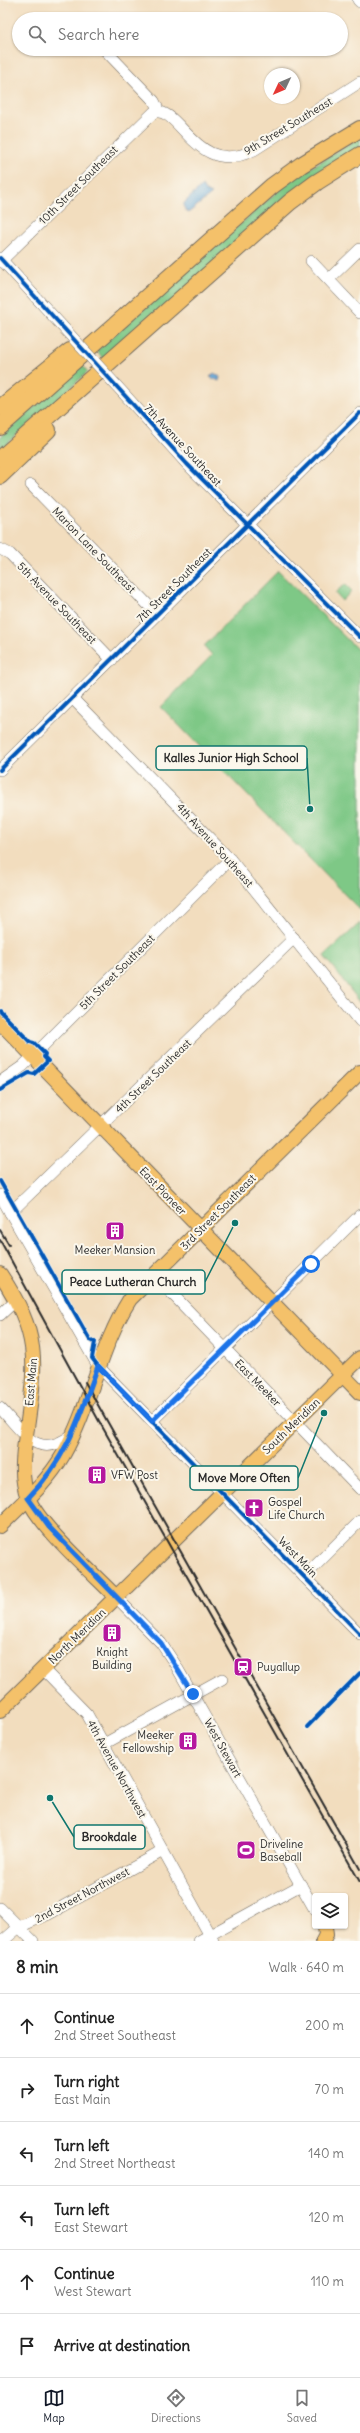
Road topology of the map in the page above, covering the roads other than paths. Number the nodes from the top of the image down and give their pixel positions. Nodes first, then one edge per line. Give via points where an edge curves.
1 (111, 56) edge
2 (360, 82) edge
3 (157, 111) junction
4 (360, 129) edge
5 (360, 155) edge
6 (360, 249) edge
7 (0, 260) edge
8 (311, 261) dead end
9 (185, 262) junction
10 (203, 279) junction
11 (329, 280) junction
12 (360, 313) edge
13 (0, 408) edge
14 (360, 414) edge
15 (0, 427) edge
16 (0, 459) edge
17 (0, 476) edge
18 (31, 485) dead end
19 (248, 525) junction
20 (0, 549) edge
21 (158, 614) junction
22 (360, 637) edge
23 (112, 660) junction
24 (73, 699) junction
25 (0, 770) edge
26 (230, 859) junction
27 (294, 938) junction
28 (360, 1021) edge
29 (0, 1022) edge
30 (33, 1056) junction
31 (360, 1072) edge
32 (0, 1082) edge
33 (101, 1127) junction
34 (0, 1195) edge
35 (10, 1213) junction
36 (360, 1216) edge
37 (200, 1229) junction
38 (0, 1274) edge
39 (154, 1275) junction
40 (16, 1300) junction
41 (271, 1303) junction
42 (0, 1315) edge
43 (225, 1349) junction
44 (360, 1358) edge
45 (98, 1366) junction
46 (343, 1375) junction
47 (360, 1393) edge
48 (0, 1408) edge
49 (152, 1421) junction
50 (295, 1422) junction
51 (73, 1434) junction
52 (26, 1435) junction
53 (360, 1489) edge
54 (222, 1493) junction
55 (28, 1498) junction
56 (360, 1521) edge
57 (0, 1526) edge
58 (304, 1577) junction
59 (116, 1597) junction
60 (360, 1634) edge
61 (43, 1669) junction
62 (222, 1679) dead end
63 (193, 1694) junction
64 (0, 1711) edge
65 (104, 1744) junction
66 (163, 1851) junction
67 (301, 1885) junction
68 (312, 1905) edge
69 (0, 1908) edge
70 (19, 1927) junction
71 (324, 1931) edge
72 (211, 1938) edge
73 (3, 1941) edge
74 (33, 1941) edge
75 (199, 1941) edge
76 (333, 1941) edge

1 - 3 street via 154,101
2 - 3 street, 9th Street Southeast via 254,150 239,156 220,156 203,149 166,114
3 - 7 street, 10th Street Southeast via 147,117
4 - 9 highway via 272,186
5 - 10 highway via 290,202
6 - 11 street
7 - 19 street, 7th Avenue Southeast, bridge via 187,464
8 - 11 street
9 - 13 highway via 112,316
9 - 15 highway
10 - 16 highway
10 - 17 highway
11 - 12 street
14 - 19 street, 7th Street Southeast
18 - 21 street, Marion Lane Southeast
19 - 21 street, 7th Street Southeast
19 - 22 street, 7th Avenue Southeast
20 - 23 street, 5th Avenue Southeast via 10,554
21 - 23 street, 7th Street Southeast
23 - 24 street, 7th Street Southeast
24 - 25 street, 7th Street Southeast
24 - 26 street, 4th Avenue Southeast
26 - 27 street, 4th Avenue Southeast
26 - 30 street, 5th Street Southeast
27 - 28 street, 4th Avenue Southeast
27 - 33 street, 4th Street Southeast
29 - 30 main road, East Pioneer
30 - 32 street, 5th Street Southeast
30 - 33 main road, East Pioneer
31 - 37 main road, 3rd Street Southeast
33 - 35 street, 4th Street Southeast
33 - 37 main road, East Pioneer
34 - 35 street
35 - 45 street
36 - 41 street
37 - 39 main road, 3rd Street Southeast
37 - 41 main road, East Pioneer
38 - 40 main road, East Main
39 - 43 street, East Meeker
39 - 45 main road, 3rd Street Southeast via 130,1299 110,1334
40 - 42 street
40 - 52 main road, East Main via 28,1327 33,1347 34,1372
41 - 43 street
41 - 46 main road, East Pioneer
43 - 49 street
43 - 50 street, East Meeker
44 - 46 main road, South Meridian
45 - 49 street
45 - 51 main road, 3rd Street Southeast
46 - 47 main road, East Pioneer
46 - 50 main road, South Meridian
48 - 52 street
49 - 54 street
50 - 53 street, East Meeker
50 - 54 main road, South Meridian
51 - 52 street via 59,1444 49,1446 39,1445
51 - 55 main road, 3rd Street Southeast via 52,1471
52 - 55 main road, East Main via 23,1470
54 - 58 street, West Main
54 - 59 main road, North Meridian
55 - 57 main road, 3rd Street Southeast
55 - 59 main road via 49,1527
56 - 58 street
58 - 60 street, West Main
59 - 61 main road, North Meridian
59 - 63 street, West Stewart via 161,1643
61 - 64 main road, North Meridian
61 - 65 street, 4th Avenue Northwest via 87,1714
62 - 63 street
63 - 65 street
63 - 67 street, West Stewart
65 - 66 street, 4th Avenue Northwest
66 - 70 street, 2nd Street Northwest via 49,1914
66 - 72 street, 4th Avenue Northwest
67 - 68 street, West Stewart
67 - 72 street
69 - 70 street
70 - 73 street, 2nd Street Northwest
70 - 74 street
71 - 76 street
72 - 75 street

